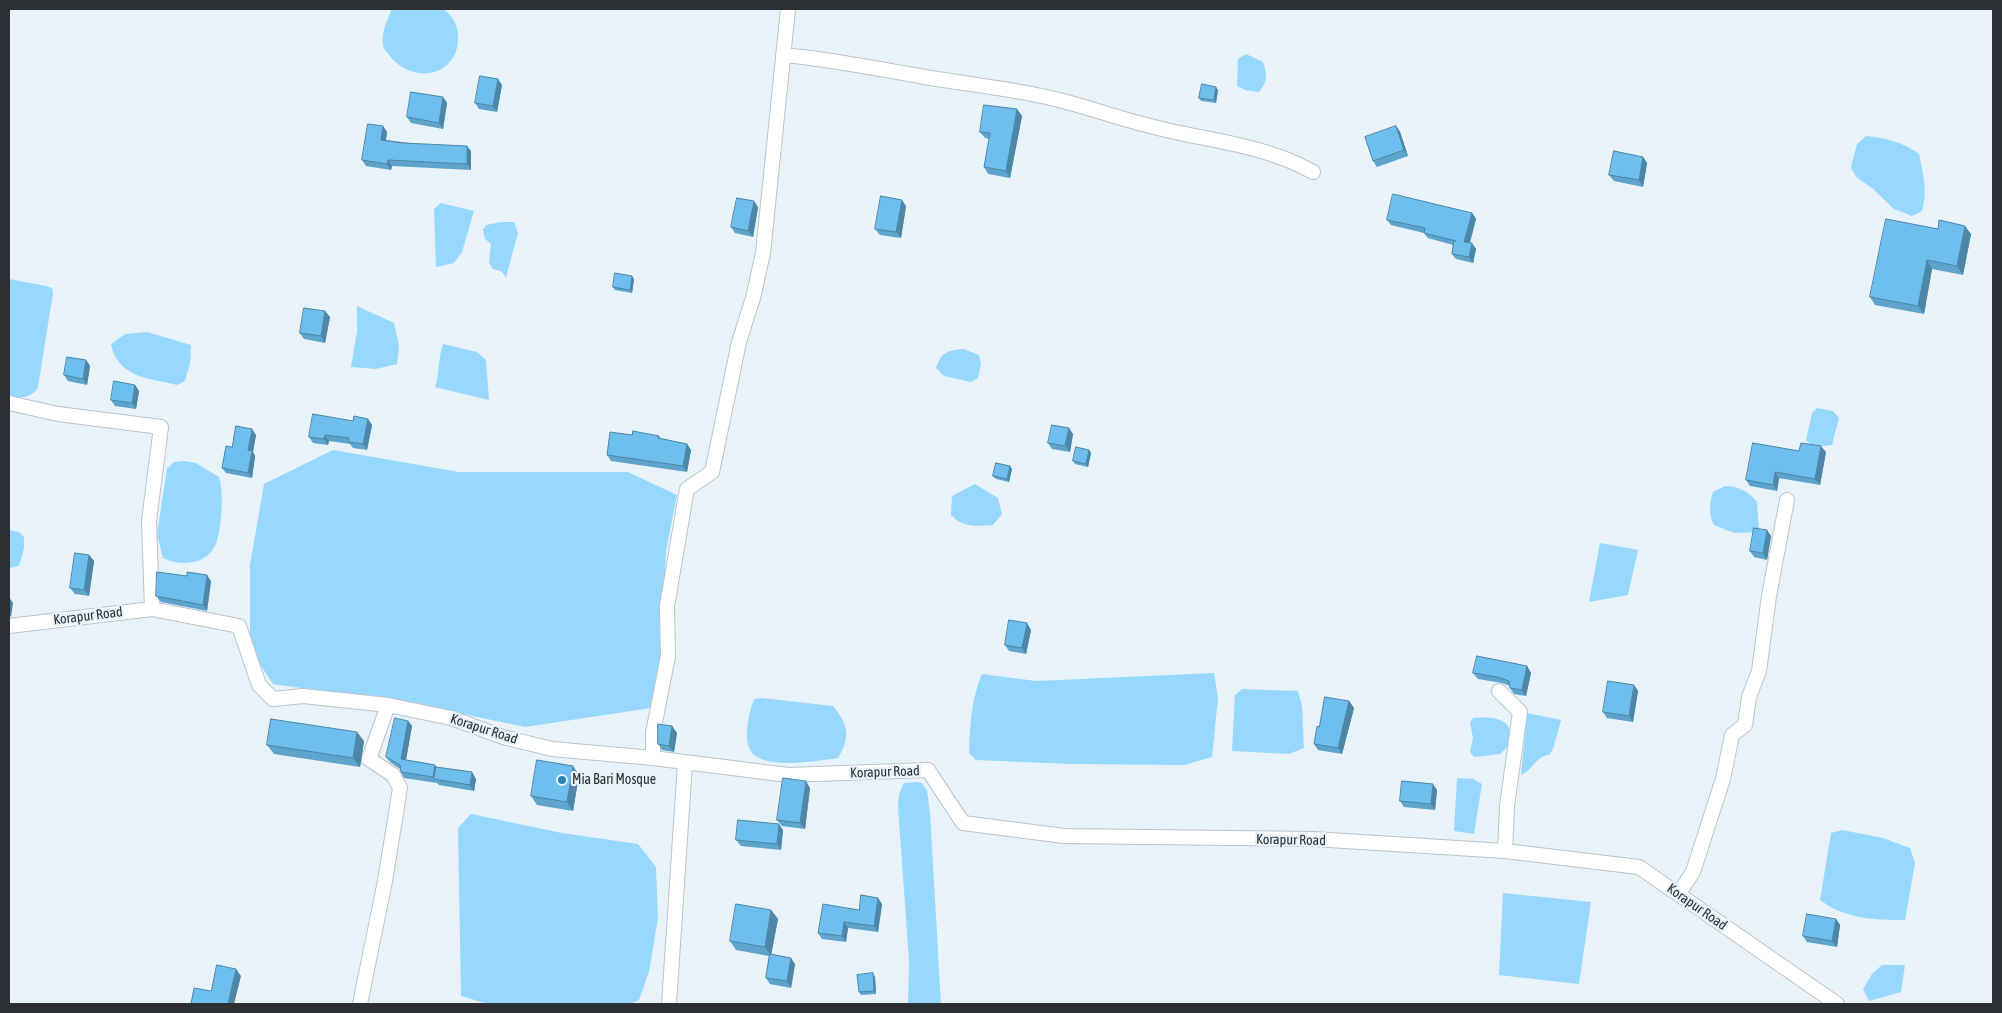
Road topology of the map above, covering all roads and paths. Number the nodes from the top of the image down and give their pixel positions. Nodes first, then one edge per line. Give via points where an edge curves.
1 (788, 9) edge
2 (783, 54) junction
3 (1313, 172) dead end
4 (9, 404) edge
5 (1788, 500) dead end
6 (152, 609) junction
7 (9, 626) edge
8 (1499, 690) dead end
9 (388, 705) junction
10 (653, 758) junction
11 (685, 763) junction
12 (1505, 851) junction
13 (1679, 893) junction
14 (360, 1004) edge
15 (669, 1004) edge
16 (1837, 1004) edge

1 - 2 street
2 - 3 street via 831,59 1063,100 1155,128 1258,149
2 - 10 street via 763,254 738,342 712,472 687,490 667,606 668,656 653,733
4 - 6 street via 58,414 162,426 150,521
5 - 13 street via 1769,596 1759,671 1749,697 1744,725 1732,735 1723,779 1693,872
6 - 7 street, Korapur Road
6 - 9 street, Korapur Road via 239,626 259,685 273,699 303,696
8 - 12 street via 1520,712 1507,806
9 - 10 street, Korapur Road via 451,718 503,737 552,749
9 - 14 street via 369,759 392,775 400,788
10 - 11 street, Korapur Road
11 - 12 street, Korapur Road via 788,775 928,770 963,822 1064,836 1313,839
11 - 15 street
12 - 13 street, Korapur Road via 1640,866
13 - 16 street, Korapur Road

